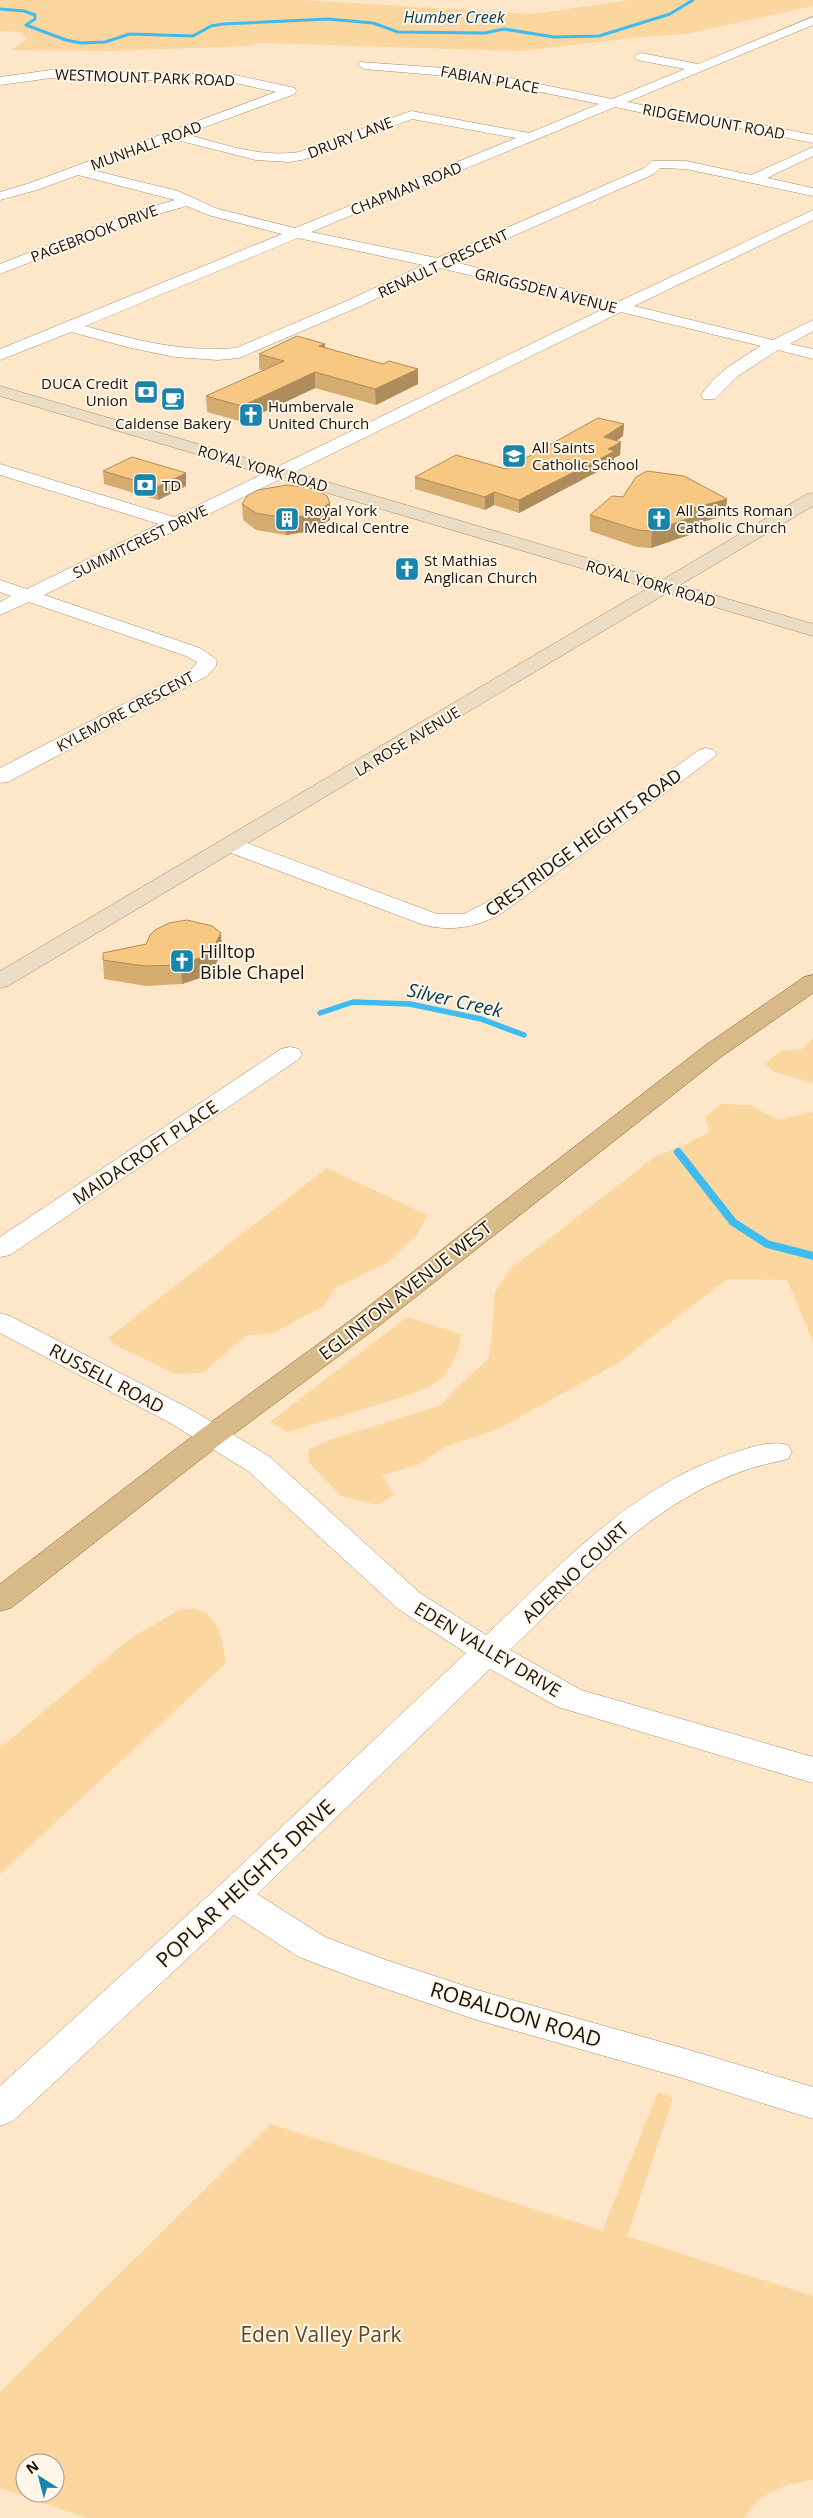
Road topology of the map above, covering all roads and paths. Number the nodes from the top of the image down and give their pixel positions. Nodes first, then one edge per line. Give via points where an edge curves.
1 (813, 21) edge
2 (641, 56) dead end
3 (364, 66) dead end
4 (699, 68) junction
5 (0, 81) edge
6 (290, 91) joint
7 (615, 103) junction
8 (172, 135) junction
9 (529, 138) junction
10 (813, 139) edge
11 (813, 151) edge
12 (77, 170) junction
13 (753, 179) junction
14 (813, 192) edge
15 (0, 196) edge
16 (188, 201) junction
17 (813, 214) edge
18 (296, 233) junction
19 (438, 263) junction
20 (0, 269) edge
21 (619, 308) junction
22 (813, 325) edge
23 (69, 326) junction
24 (775, 345) junction
25 (0, 354) edge
26 (813, 354) edge
27 (0, 391) edge
28 (709, 395) dead end
29 (0, 469) edge
30 (280, 474) junction
31 (813, 498) edge
32 (177, 524) junction
33 (0, 586) edge
34 (665, 586) junction
35 (27, 596) junction
36 (0, 609) edge
37 (813, 630) edge
38 (706, 754) dead end
39 (0, 777) edge
40 (231, 845) junction
41 (0, 981) edge
42 (813, 982) edge
43 (290, 1054) dead end
44 (0, 1249) edge
45 (0, 1322) edge
46 (213, 1435) junction
47 (777, 1452) dead end
48 (0, 1600) edge
49 (486, 1652) junction
50 (813, 1770) edge
51 (232, 1896) junction
52 (813, 2103) edge
53 (0, 2110) edge

1 - 4 street, CHAPMAN ROAD
2 - 4 street
3 - 7 street, FABIAN PLACE via 472,74
4 - 7 street, CHAPMAN ROAD
5 - 6 street, WESTMOUNT PARK ROAD via 50,74 113,74 235,79
6 - 8 street, MUNHALL ROAD
7 - 9 street, CHAPMAN ROAD
7 - 10 street, RIDGEMOUNT ROAD
8 - 9 street, DRURY LANE via 286,159 411,115
8 - 12 street, MUNHALL ROAD
9 - 18 street, CHAPMAN ROAD
11 - 13 street
12 - 15 street, MUNHALL ROAD
12 - 16 street, GRIGGSDEN AVENUE via 173,194
13 - 14 street, RENAULT CRESCENT
13 - 19 street, RENAULT CRESCENT via 677,163 657,164 649,171
16 - 18 street, GRIGGSDEN AVENUE via 214,212
16 - 20 street, PAGEBROOK DRIVE via 134,216
17 - 21 street
18 - 19 street, GRIGGSDEN AVENUE
18 - 23 street, CHAPMAN ROAD
19 - 21 street, GRIGGSDEN AVENUE
19 - 23 street, RENAULT CRESCENT via 369,297 225,355 156,349
21 - 24 street, GRIGGSDEN AVENUE
21 - 30 street
22 - 24 street
23 - 25 street, CHAPMAN ROAD
24 - 26 street, GRIGGSDEN AVENUE
24 - 28 street via 722,379
27 - 30 street, ROYAL YORK ROAD
29 - 32 street
30 - 32 street, SUMMITCREST DRIVE
30 - 34 street, ROYAL YORK ROAD
31 - 34 street, LA ROSE AVENUE
32 - 35 street, SUMMITCREST DRIVE
33 - 35 street
34 - 37 street, ROYAL YORK ROAD
34 - 40 street, LA ROSE AVENUE
35 - 36 street, SUMMITCREST DRIVE
35 - 39 street, KYLEMORE CRESCENT via 192,652 207,660 206,666
38 - 40 street, CRESTRIDGE HEIGHTS ROAD via 497,906 467,922 432,920
40 - 41 street, LA ROSE AVENUE
42 - 46 main road, EGLINTON AVENUE WEST via 712,1052 361,1326
43 - 44 street, MAIDACROFT PLACE
45 - 46 street, RUSSELL ROAD
46 - 48 main road, EGLINTON AVENUE WEST
46 - 49 street, EDEN VALLEY DRIVE via 259,1464 409,1601
47 - 49 street, ADERNO COURT via 712,1470 657,1501 605,1540
49 - 50 street, EDEN VALLEY DRIVE via 570,1699
49 - 51 street, POPLAR HEIGHTS DRIVE
51 - 52 street, ROBALDON ROAD via 312,1947 370,1969 477,2005
51 - 53 street, POPLAR HEIGHTS DRIVE

